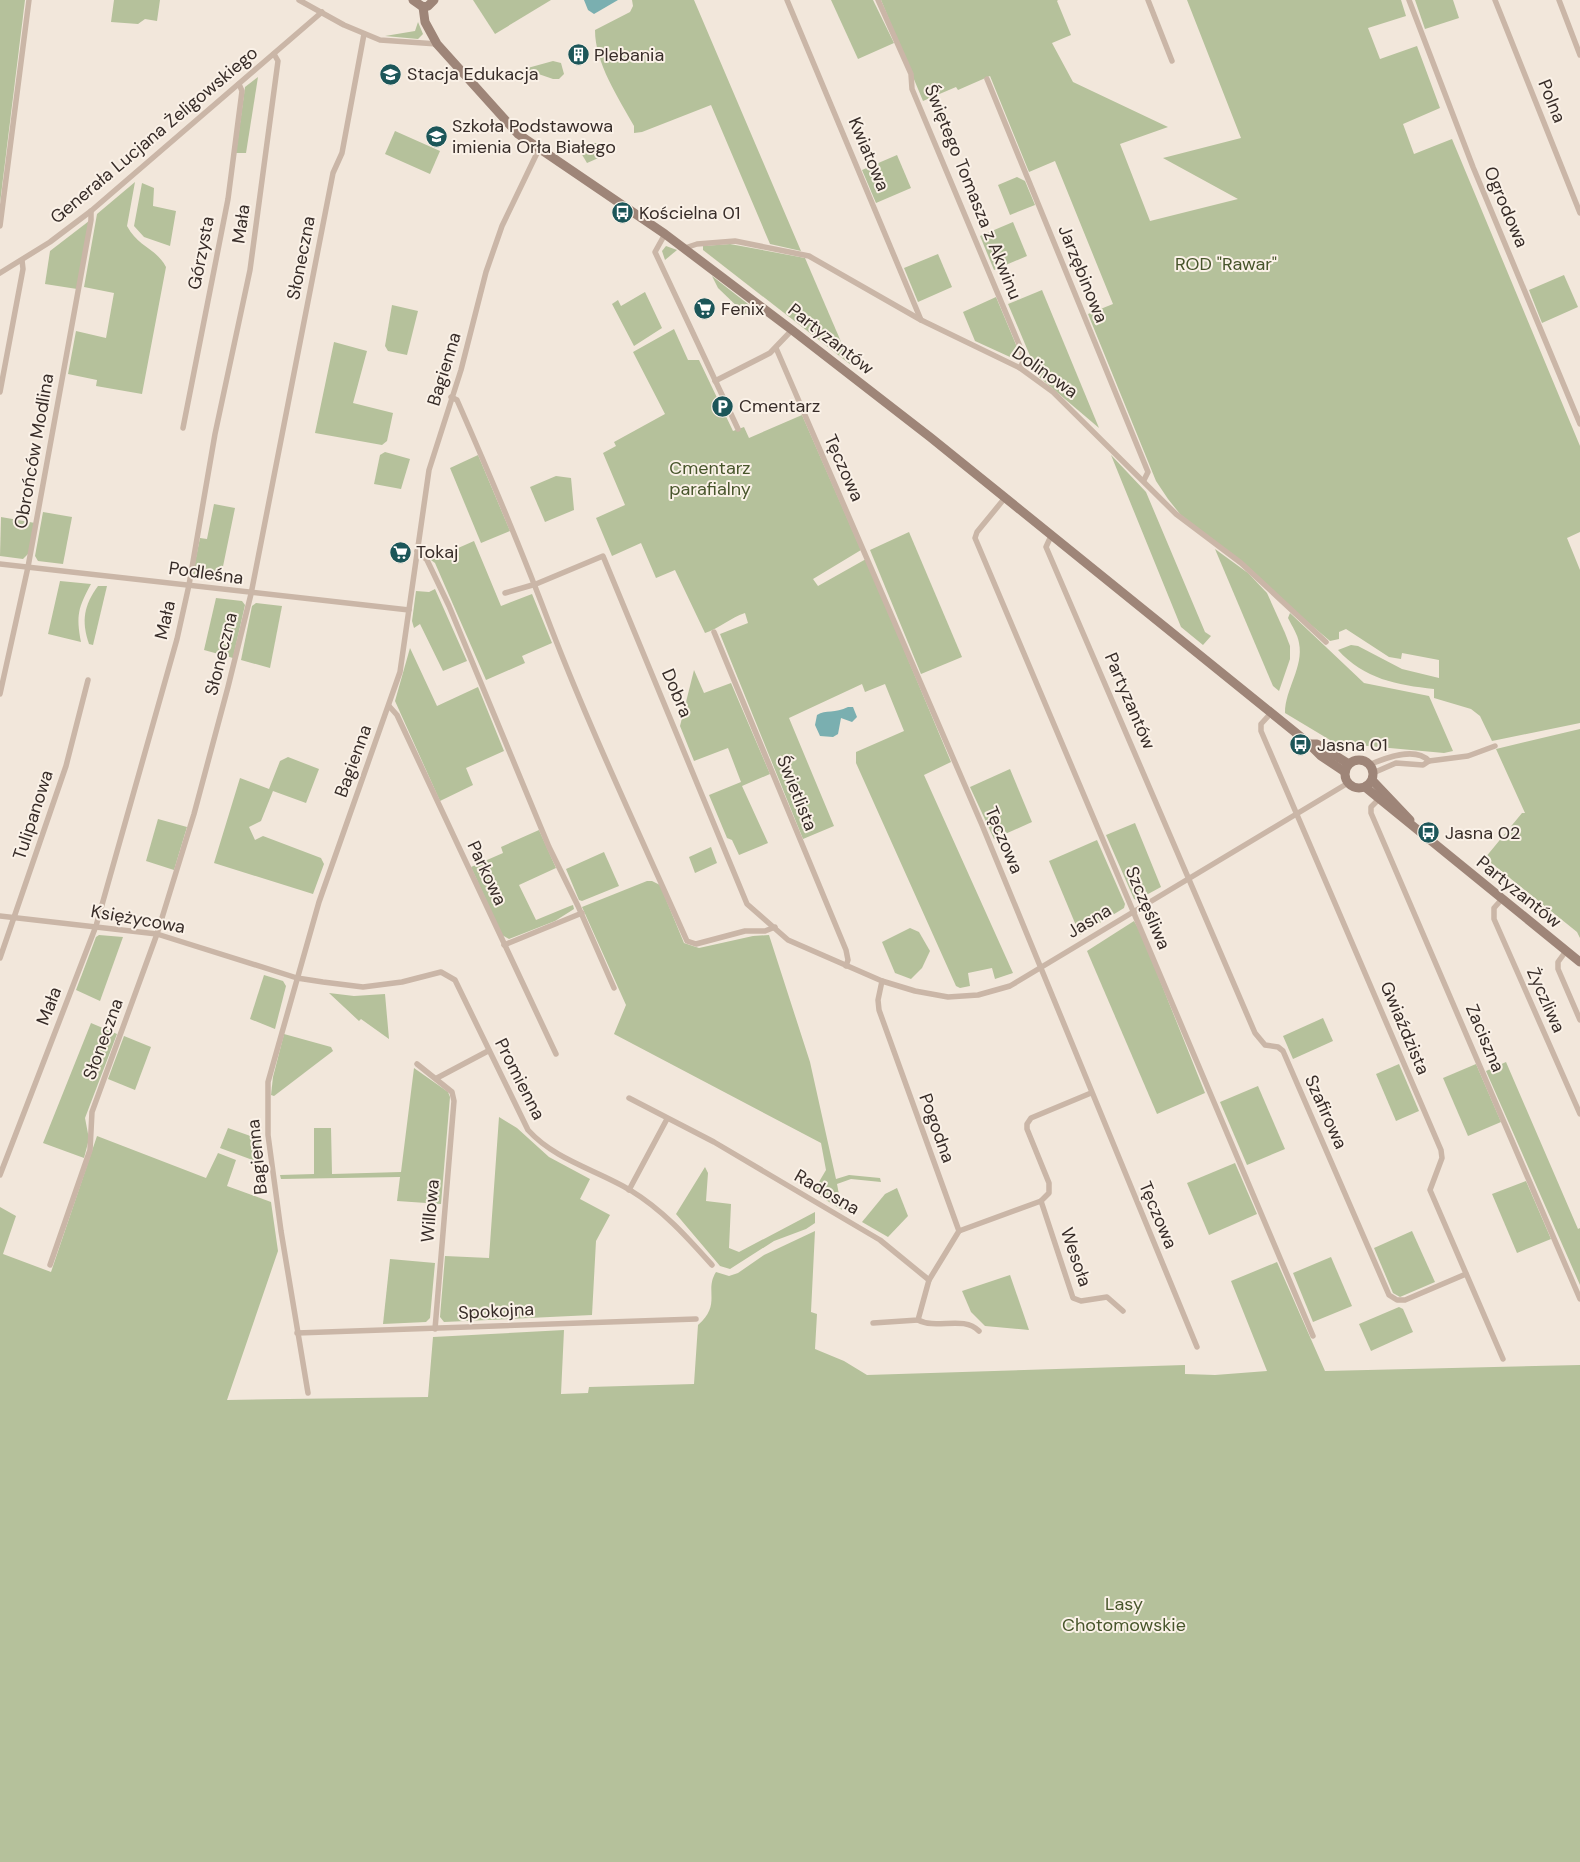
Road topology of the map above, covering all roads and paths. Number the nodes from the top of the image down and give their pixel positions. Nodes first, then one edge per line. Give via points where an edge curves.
1 (29, 0) edge
2 (299, 0) edge
3 (413, 0) edge
4 (434, 0) edge
5 (788, 0) edge
6 (878, 0) edge
7 (1148, 0) edge
8 (1409, 0) edge
9 (1495, 0) edge
10 (1559, 0) edge
11 (422, 7) junction
12 (322, 12) junction
13 (364, 34) junction
14 (437, 44) junction
15 (274, 54) junction
16 (1580, 55) edge
17 (1172, 61) dead end
18 (987, 80) dead end
19 (239, 84) junction
20 (539, 149) junction
21 (91, 211) junction
22 (1580, 213) edge
23 (0, 226) edge
24 (665, 234) junction
25 (685, 248) junction
26 (22, 260) junction
27 (0, 265) edge
28 (2, 272) edge
29 (921, 320) junction
30 (792, 330) junction
31 (776, 348) junction
32 (1020, 368) junction
33 (715, 381) junction
34 (0, 392) edge
35 (451, 397) junction
36 (1580, 424) edge
37 (183, 428) dead end
38 (738, 429) dead end
39 (1144, 480) junction
40 (1004, 499) junction
41 (1052, 536) junction
42 (417, 551) junction
43 (0, 564) edge
44 (28, 567) junction
45 (536, 584) junction
46 (189, 585) junction
47 (505, 593) dead end
48 (251, 594) junction
49 (409, 610) junction
50 (714, 632) dead end
51 (1326, 642) dead end
52 (88, 680) dead end
53 (0, 694) edge
54 (389, 706) junction
55 (1271, 713) junction
56 (1495, 746) dead end
57 (1347, 768) junction
58 (1372, 772) junction
59 (1348, 783) junction
60 (1365, 787) junction
61 (1381, 796) junction
62 (1297, 814) junction
63 (1189, 879) junction
64 (1502, 899) junction
65 (1134, 912) junction
66 (582, 913) junction
67 (0, 916) edge
68 (15, 917) junction
69 (96, 926) junction
70 (776, 928) junction
71 (157, 934) junction
72 (504, 945) junction
73 (1566, 951) junction
74 (0, 958) edge
75 (1580, 962) edge
76 (846, 966) junction
77 (1040, 969) junction
78 (297, 978) junction
79 (882, 981) junction
80 (614, 988) dead end
81 (1580, 1020) edge
82 (488, 1051) junction
83 (556, 1054) dead end
84 (417, 1064) dead end
85 (437, 1078) junction
86 (1091, 1093) junction
87 (629, 1098) dead end
88 (1580, 1114) edge
89 (668, 1119) junction
90 (0, 1174) edge
91 (629, 1190) junction
92 (1041, 1201) junction
93 (958, 1231) junction
94 (50, 1265) dead end
95 (712, 1265) dead end
96 (1466, 1274) junction
97 (929, 1280) junction
98 (1580, 1299) edge
99 (1123, 1311) dead end
100 (696, 1319) dead end
101 (918, 1320) junction
102 (873, 1323) dead end
103 (435, 1329) junction
104 (980, 1331) dead end
105 (297, 1333) junction
106 (1313, 1336) dead end
107 (1197, 1347) dead end
108 (1503, 1359) dead end
109 (308, 1393) dead end

1 - 23 street
2 - 12 street
3 - 11 street
4 - 11 street
5 - 29 street, Kwiatowa
6 - 32 street, Świętego Tomasza z Akwinu via 1021,349 1023,362
7 - 17 street
8 - 36 street, Ogrodowa via 1473,167
9 - 22 street, Polna
10 - 16 street
11 - 14 street, Partyzantów via 425,22
12 - 13 street
12 - 15 street, Generała Lucjana Żeligowskiego
13 - 14 street via 380,40
13 - 48 street, Słoneczna via 342,153 333,173
14 - 20 street, Partyzantów via 498,114
15 - 19 street, Generała Lucjana Żeligowskiego
15 - 46 street, Mała via 278,61 250,270 215,434
18 - 39 street, Jarzębinowa via 1148,472
19 - 21 street, Generała Lucjana Żeligowskiego
19 - 37 street, Górzysta via 242,91 228,198
20 - 24 street, Partyzantów
20 - 35 street, Bagienna via 502,226
21 - 26 street, Generała Lucjana Żeligowskiego
21 - 44 street, Obrońców Modlina
24 - 25 street, Partyzantów
24 - 33 street via 655,252
25 - 29 street, Dolinowa via 735,241 809,256
25 - 30 street, Partyzantów
26 - 28 street, Generała Lucjana Żeligowskiego
26 - 34 street
27 - 28 street
29 - 32 street, Dolinowa
30 - 31 street
30 - 40 street, Partyzantów
31 - 33 street via 756,362
31 - 77 street, Tęczowa via 982,825
32 - 39 street, Dolinowa via 1053,392
33 - 38 street
35 - 42 street, Bagienna via 429,470
35 - 45 street via 457,400
39 - 51 street, Dolinowa via 1176,514 1241,562
40 - 41 street, Partyzantów
40 - 65 street, Szczęśliwa via 975,538
41 - 55 street, Partyzantów
41 - 63 street, Partyzantów via 1046,546
42 - 49 street, Bagienna
42 - 66 street via 427,560 449,606 549,847
43 - 44 street, Podleśna
44 - 46 street, Podleśna
44 - 53 street, Obrońców Modlina
45 - 47 street
45 - 70 street via 656,875 687,941 696,944 745,931
45 - 70 street, Dobra via 603,556 747,904
46 - 48 street, Podleśna
46 - 69 street, Mała via 177,639
48 - 49 street, Podleśna
48 - 71 street, Słoneczna via 194,814
49 - 54 street, Bagienna via 403,658
50 - 76 street, Świetlista via 846,950
52 - 68 street, Tulipanowa via 66,766
54 - 72 street, Parkowa via 397,715
54 - 78 street, Bagienna via 319,902
55 - 57 street, Partyzantów
55 - 62 street, Gwiaździsta via 1261,724 1261,729
56 - 58 street via 1423,764 1396,763
57 - 58 street via 1360,760
57 - 59 street
58 - 60 street
58 - 61 street, Partyzantów
59 - 60 street via 1356,788
59 - 62 street, Jasna
60 - 61 street, Partyzantów
61 - 64 street, Partyzantów via 1408,817 1414,828
61 - 98 street, Zaciszna via 1371,807 1371,813
62 - 63 street, Jasna
62 - 96 street, Gwiaździsta via 1441,1150 1442,1158 1430,1190
63 - 65 street, Jasna
63 - 96 street, Szafirowa via 1255,1033 1265,1045 1283,1051 1389,1295 1405,1300
64 - 73 street, Partyzantów
64 - 88 street, Życzliwa via 1494,908 1494,919
65 - 77 street, Jasna
65 - 106 street, Szczęśliwa
66 - 72 street
66 - 80 street
67 - 68 street, Księżycowa
68 - 69 street, Księżycowa
68 - 74 street, Tulipanowa
69 - 71 street, Księżycowa
69 - 90 street, Mała
70 - 76 street, Jasna via 788,940
71 - 78 street, Księżycowa
71 - 94 street, Słoneczna via 92,1112 90,1150
72 - 83 street, Parkowa
73 - 75 street, Partyzantów
73 - 81 street via 1558,962 1558,969
76 - 79 street, Jasna
77 - 79 street, Jasna via 1010,986 978,995 948,997
77 - 86 street, Tęczowa
78 - 82 street, Promienna via 363,987 441,972 447,974 455,980
78 - 105 street, Bagienna via 272,1061 267,1102 268,1135
79 - 93 street, Pogodna via 878,1000 880,1010
82 - 85 street
82 - 91 street, Promienna via 534,1137 545,1146
84 - 85 street
85 - 103 street, Willowa via 454,1095
86 - 92 street via 1028,1121 1027,1130 1048,1183 1048,1193
86 - 107 street, Tęczowa
87 - 89 street, Radosna
89 - 91 street
89 - 97 street, Radosna via 714,1142 880,1240
91 - 95 street, Promienna via 674,1224
92 - 93 street
92 - 99 street, Wesoła via 1073,1298 1081,1301 1107,1297
93 - 97 street
96 - 108 street, Gwiaździsta
97 - 101 street
100 - 103 street, Spokojna
101 - 102 street
101 - 104 street via 929,1324 967,1324
103 - 105 street, Spokojna
105 - 109 street, Bagienna

